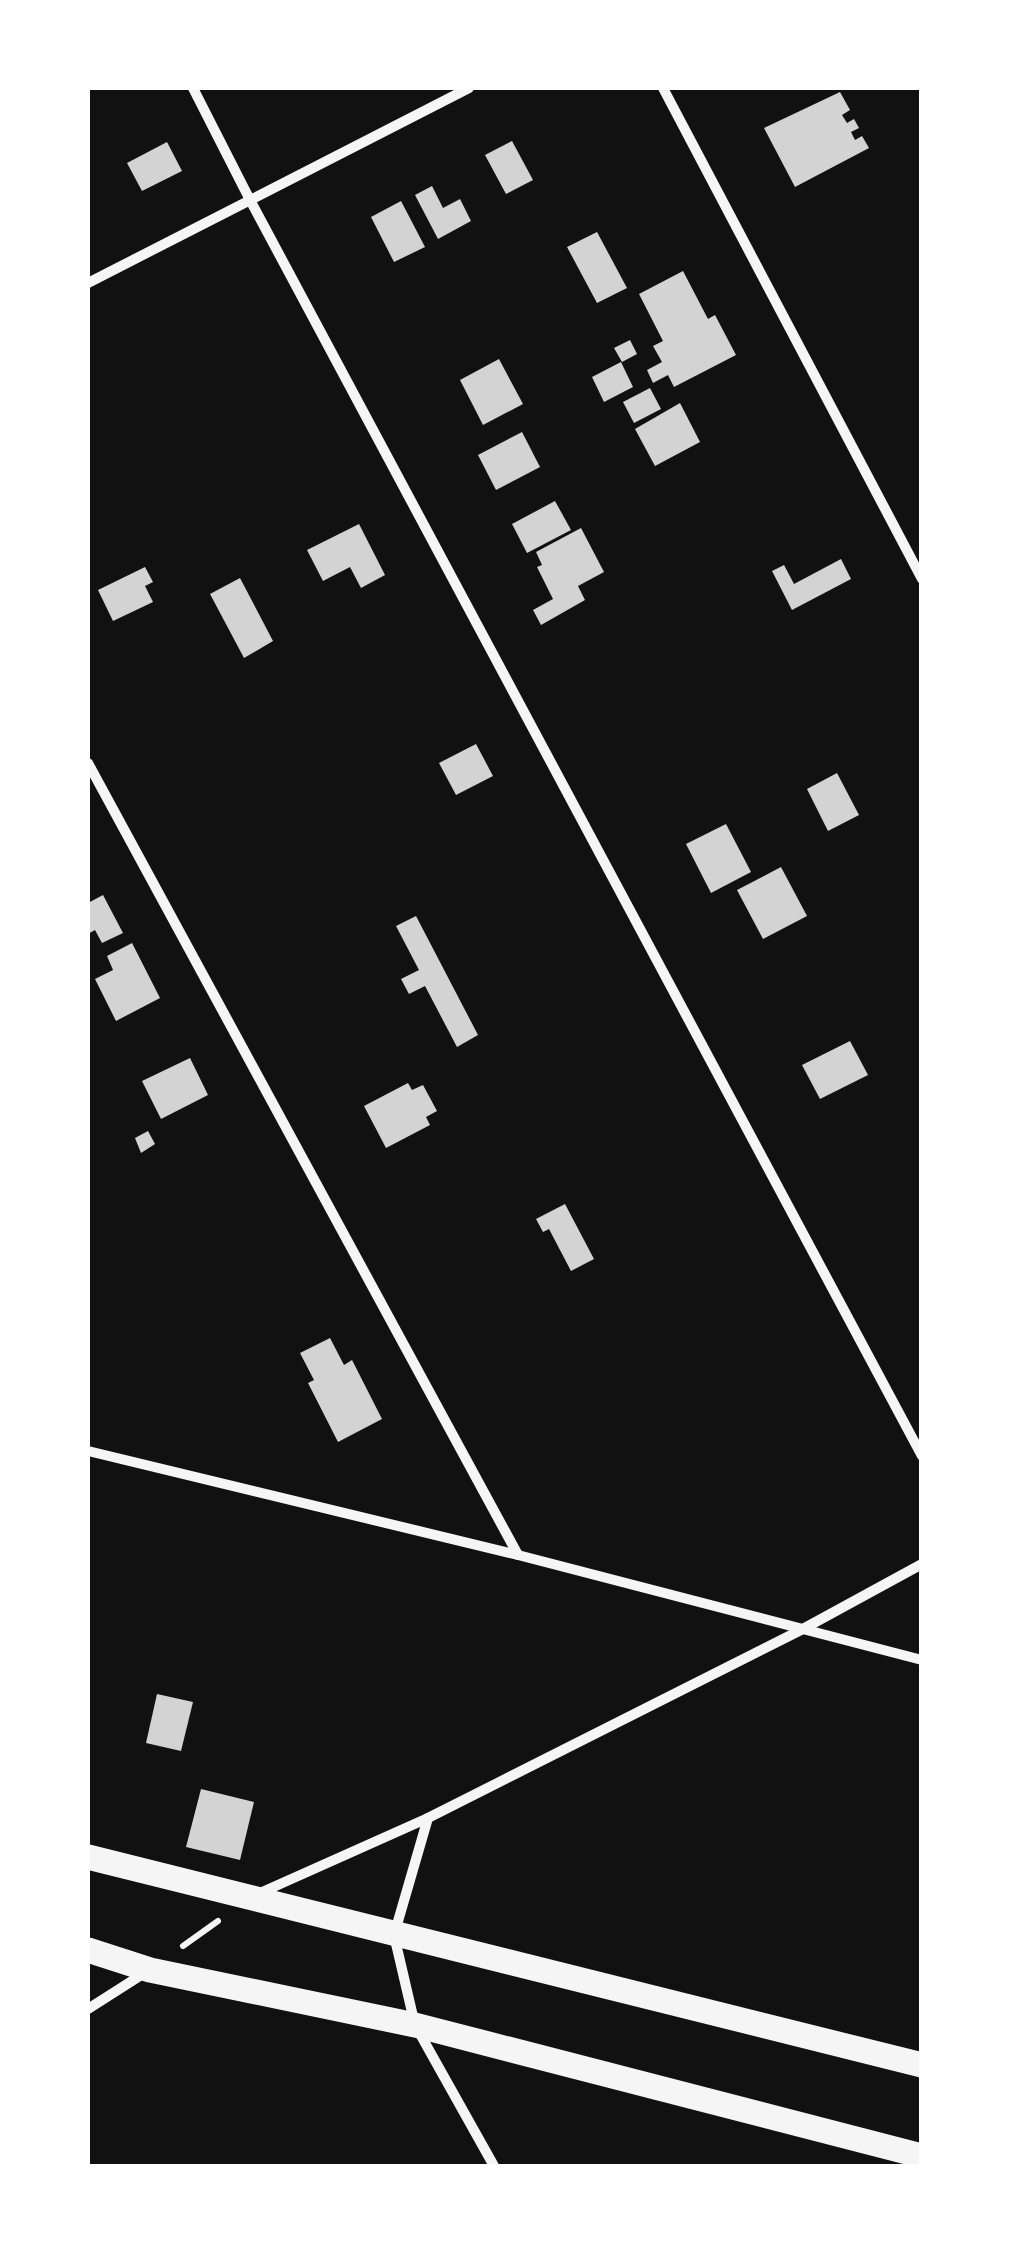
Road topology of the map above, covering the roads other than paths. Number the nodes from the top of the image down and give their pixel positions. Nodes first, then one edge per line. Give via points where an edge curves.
1 (193, 88) edge
2 (469, 88) edge
3 (662, 88) edge
4 (249, 198) junction
5 (88, 282) edge
6 (922, 579) edge
7 (88, 764) edge
8 (88, 1451) edge
9 (922, 1456) edge
10 (518, 1556) junction
11 (922, 1564) edge
12 (802, 1630) junction
13 (922, 1660) edge
14 (428, 1818) junction
15 (88, 1857) edge
16 (251, 1897) junction
17 (394, 1934) junction
18 (88, 1950) edge
19 (150, 1970) junction
20 (88, 2009) edge
21 (415, 2025) junction
22 (922, 2065) edge
23 (922, 2156) edge
24 (494, 2166) edge

1 - 4 street
2 - 4 street
3 - 6 street
4 - 5 street
4 - 9 street
7 - 10 street
8 - 10 street
10 - 12 street
11 - 12 street
12 - 13 street
12 - 14 street
14 - 16 street
14 - 17 street
15 - 16 main road
16 - 17 main road
17 - 21 street
17 - 22 main road
18 - 19 main road
19 - 20 street
19 - 21 main road
21 - 23 main road
21 - 24 street

